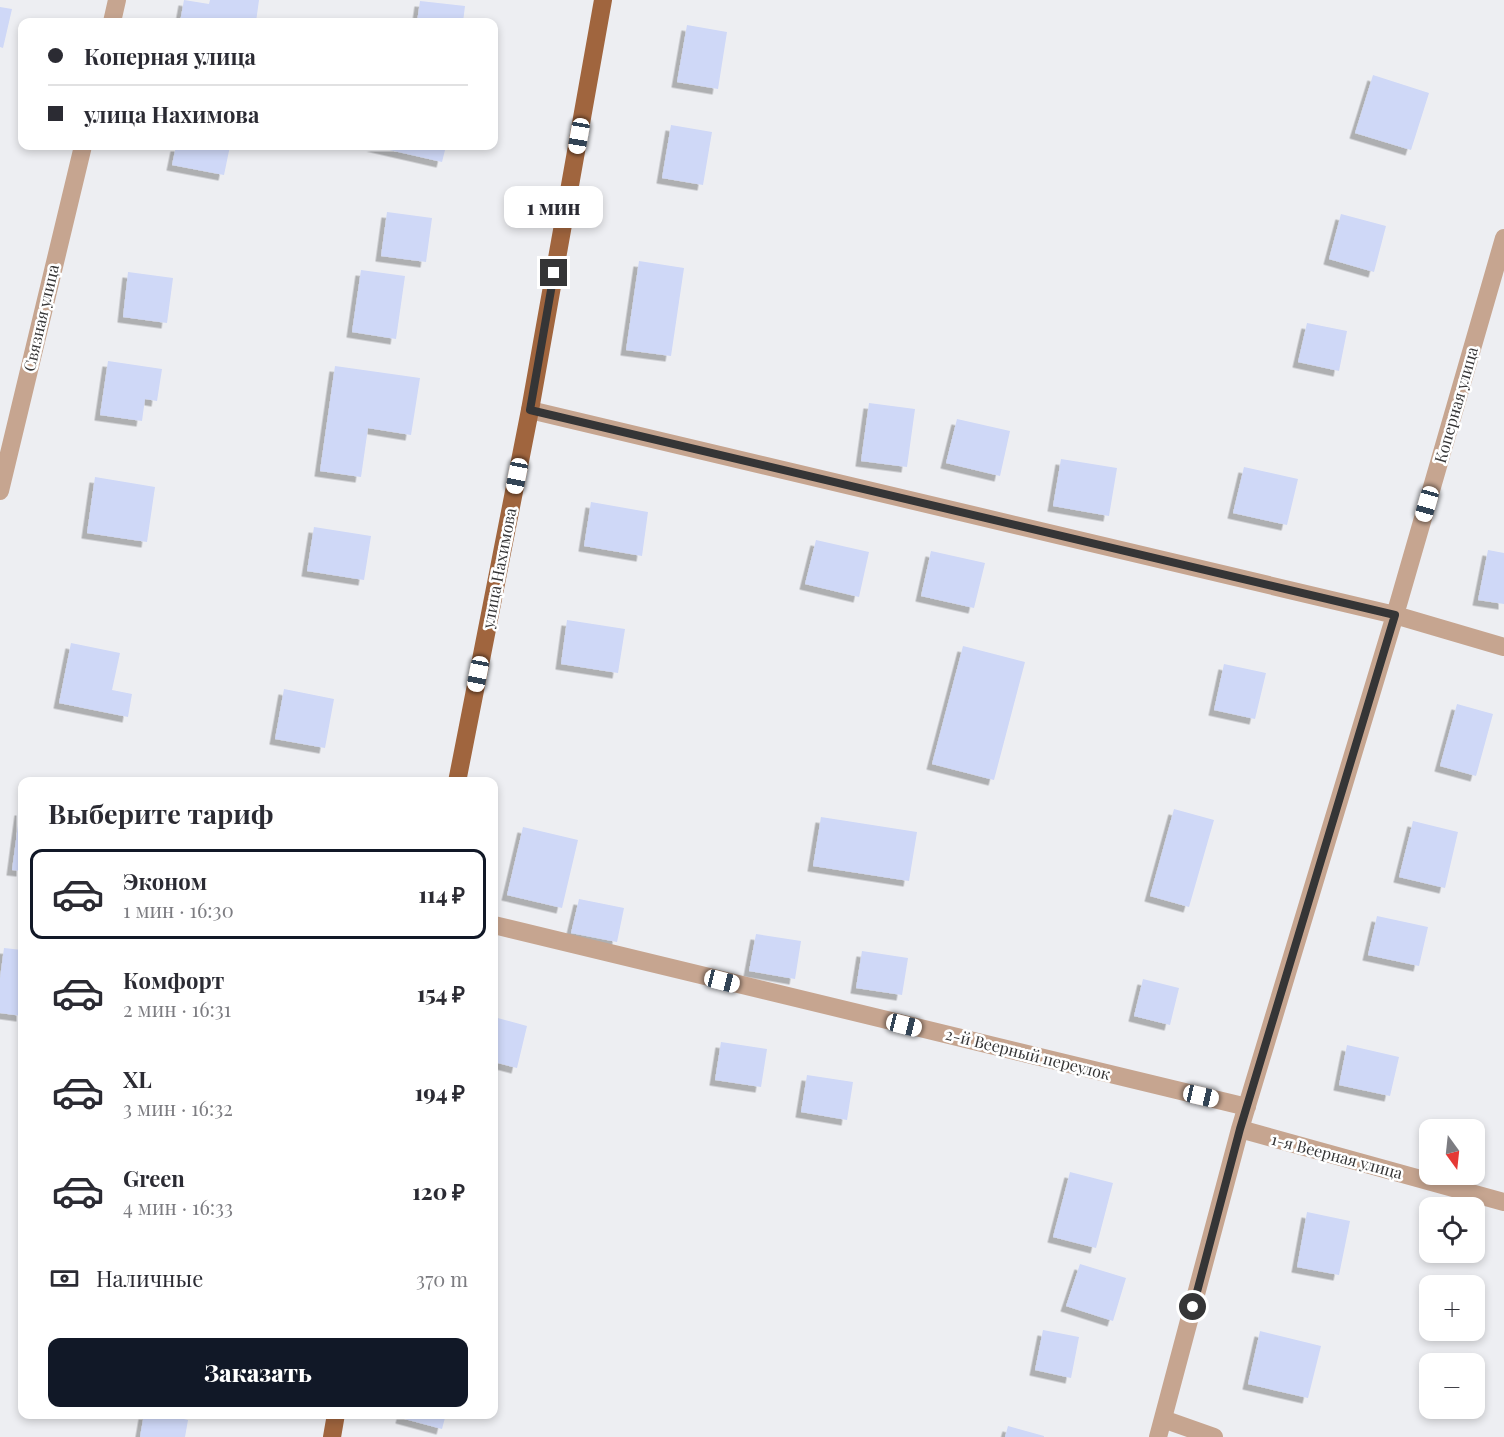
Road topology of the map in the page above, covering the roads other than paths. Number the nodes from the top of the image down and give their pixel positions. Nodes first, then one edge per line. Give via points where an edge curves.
1 (117, 0) edge
2 (603, 0) edge
3 (113, 18) edge
4 (82, 150) edge
5 (1504, 238) edge
6 (530, 410) junction
7 (0, 491) edge
8 (1395, 615) junction
9 (1504, 647) edge
10 (458, 777) edge
11 (498, 927) edge
12 (1247, 1107) junction
13 (1240, 1129) junction
14 (1504, 1202) edge
15 (335, 1419) edge
16 (1163, 1419) junction
17 (332, 1437) edge
18 (1158, 1437) edge
19 (1214, 1437) edge

1 - 3 street
2 - 6 main road, улица Нахимова
4 - 7 street, Связная улица
5 - 8 street, Коперная улица
6 - 8 street
6 - 10 main road, улица Нахимова
8 - 9 street
8 - 12 street, Коперная улица
11 - 12 street, 2-й Веерный переулок
12 - 13 street, Коперная улица
13 - 14 street, 1-я Веерная улица
13 - 16 street, Коперная улица
15 - 17 main road
16 - 18 street, Коперная улица
16 - 19 street

